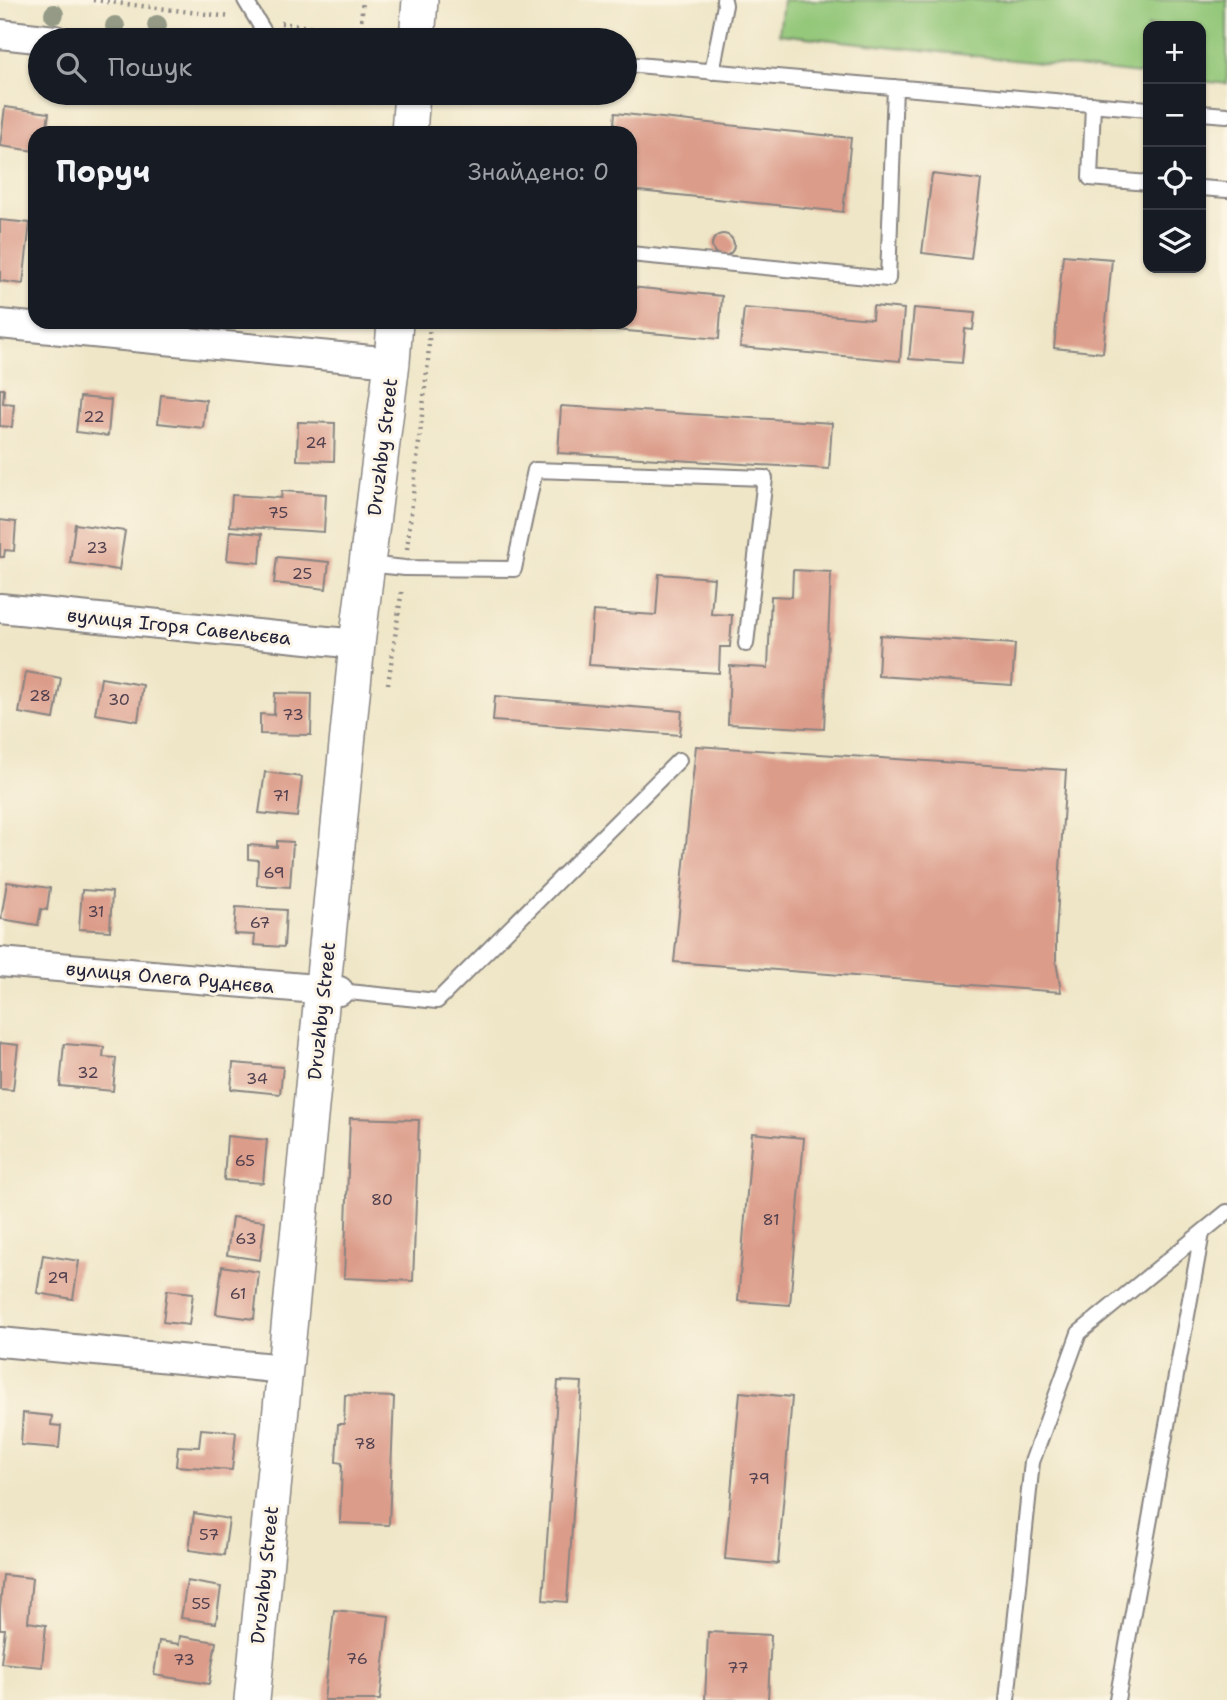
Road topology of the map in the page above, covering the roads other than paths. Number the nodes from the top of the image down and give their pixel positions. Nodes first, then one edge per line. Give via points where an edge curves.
1 (246, 0) edge
2 (420, 0) edge
3 (724, 0) edge
4 (262, 28) edge
5 (418, 28) edge
6 (0, 34) edge
7 (28, 37) edge
8 (637, 65) edge
9 (712, 72) junction
10 (895, 87) junction
11 (1093, 104) junction
12 (411, 105) edge
13 (1143, 109) edge
14 (1206, 113) edge
15 (1227, 115) edge
16 (410, 126) edge
17 (1143, 183) edge
18 (1206, 188) edge
19 (1227, 190) edge
20 (637, 255) edge
21 (0, 324) edge
22 (28, 327) edge
23 (52, 329) edge
24 (394, 329) edge
25 (392, 362) junction
26 (367, 564) junction
27 (0, 608) edge
28 (357, 644) junction
29 (746, 644) dead end
30 (680, 760) dead end
31 (0, 962) edge
32 (331, 991) junction
33 (1227, 1212) edge
34 (1202, 1233) junction
35 (0, 1342) edge
36 (285, 1369) junction
37 (252, 1700) edge
38 (1007, 1700) edge
39 (1117, 1700) edge

1 - 4 lane
2 - 5 street
3 - 9 lane
6 - 7 street
8 - 9 lane
9 - 10 lane
10 - 11 lane
10 - 20 lane via 888,279
11 - 13 lane
11 - 17 lane via 1090,178
12 - 16 street
14 - 15 lane
18 - 19 lane
21 - 22 street
23 - 25 street
24 - 25 street, Druzhby Street
25 - 26 street, Druzhby Street
26 - 28 street, Druzhby Street
26 - 29 lane via 514,569 535,470 765,478
27 - 28 street, вулиця Ігоря Савельєва
28 - 32 street, Druzhby Street
30 - 32 lane via 437,1001
31 - 32 street, вулиця Олега Руднєва
32 - 36 street, Druzhby Street
33 - 34 lane
34 - 38 lane via 1079,1333 1032,1462
34 - 39 lane
35 - 36 street
36 - 37 street, Druzhby Street

